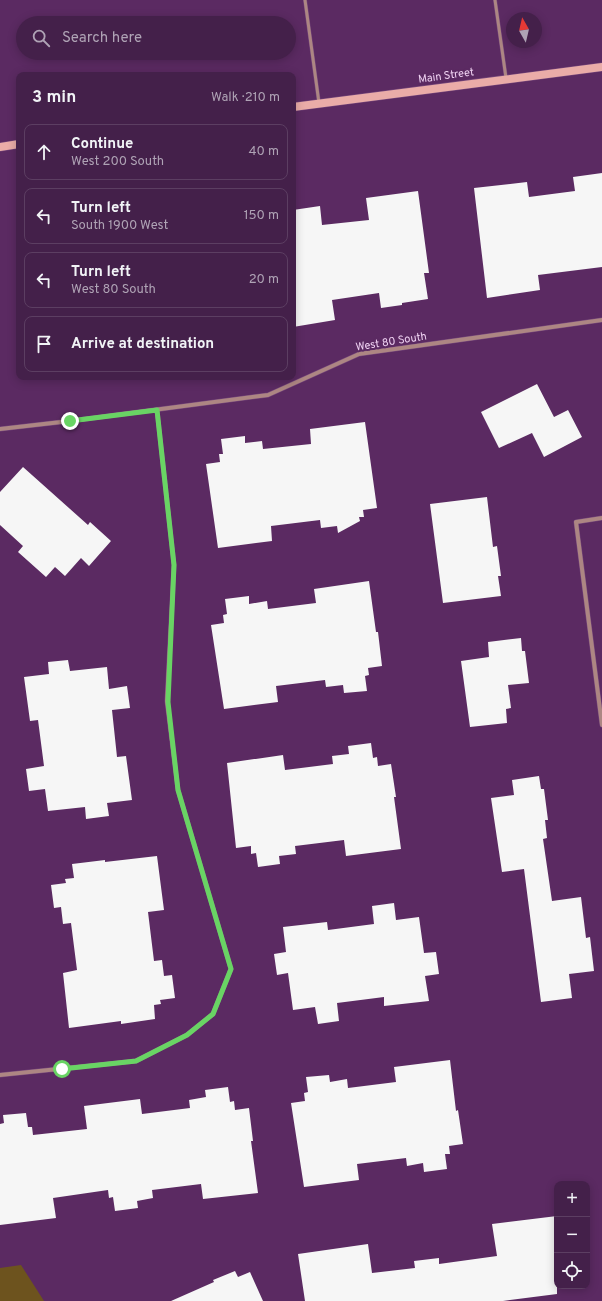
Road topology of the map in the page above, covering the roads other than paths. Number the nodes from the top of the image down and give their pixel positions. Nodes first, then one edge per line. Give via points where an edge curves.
1 (305, 0) edge
2 (495, 0) edge
3 (602, 67) edge
4 (506, 78) junction
5 (319, 103) junction
6 (296, 107) edge
7 (16, 144) edge
8 (0, 147) edge
9 (602, 320) edge
10 (157, 410) junction
11 (0, 429) edge
12 (602, 518) edge
13 (602, 725) edge
14 (0, 1075) edge

1 - 5 lane
2 - 4 lane
3 - 4 main road, Main Street
4 - 5 main road, Main Street
5 - 6 main road, Main Street
7 - 8 main road
9 - 10 street, West 80 South via 359,354 268,395
10 - 11 street, West 80 South
10 - 14 street via 174,565 168,702 178,790 231,969 213,1014 187,1035 136,1061
12 - 13 street via 576,522

